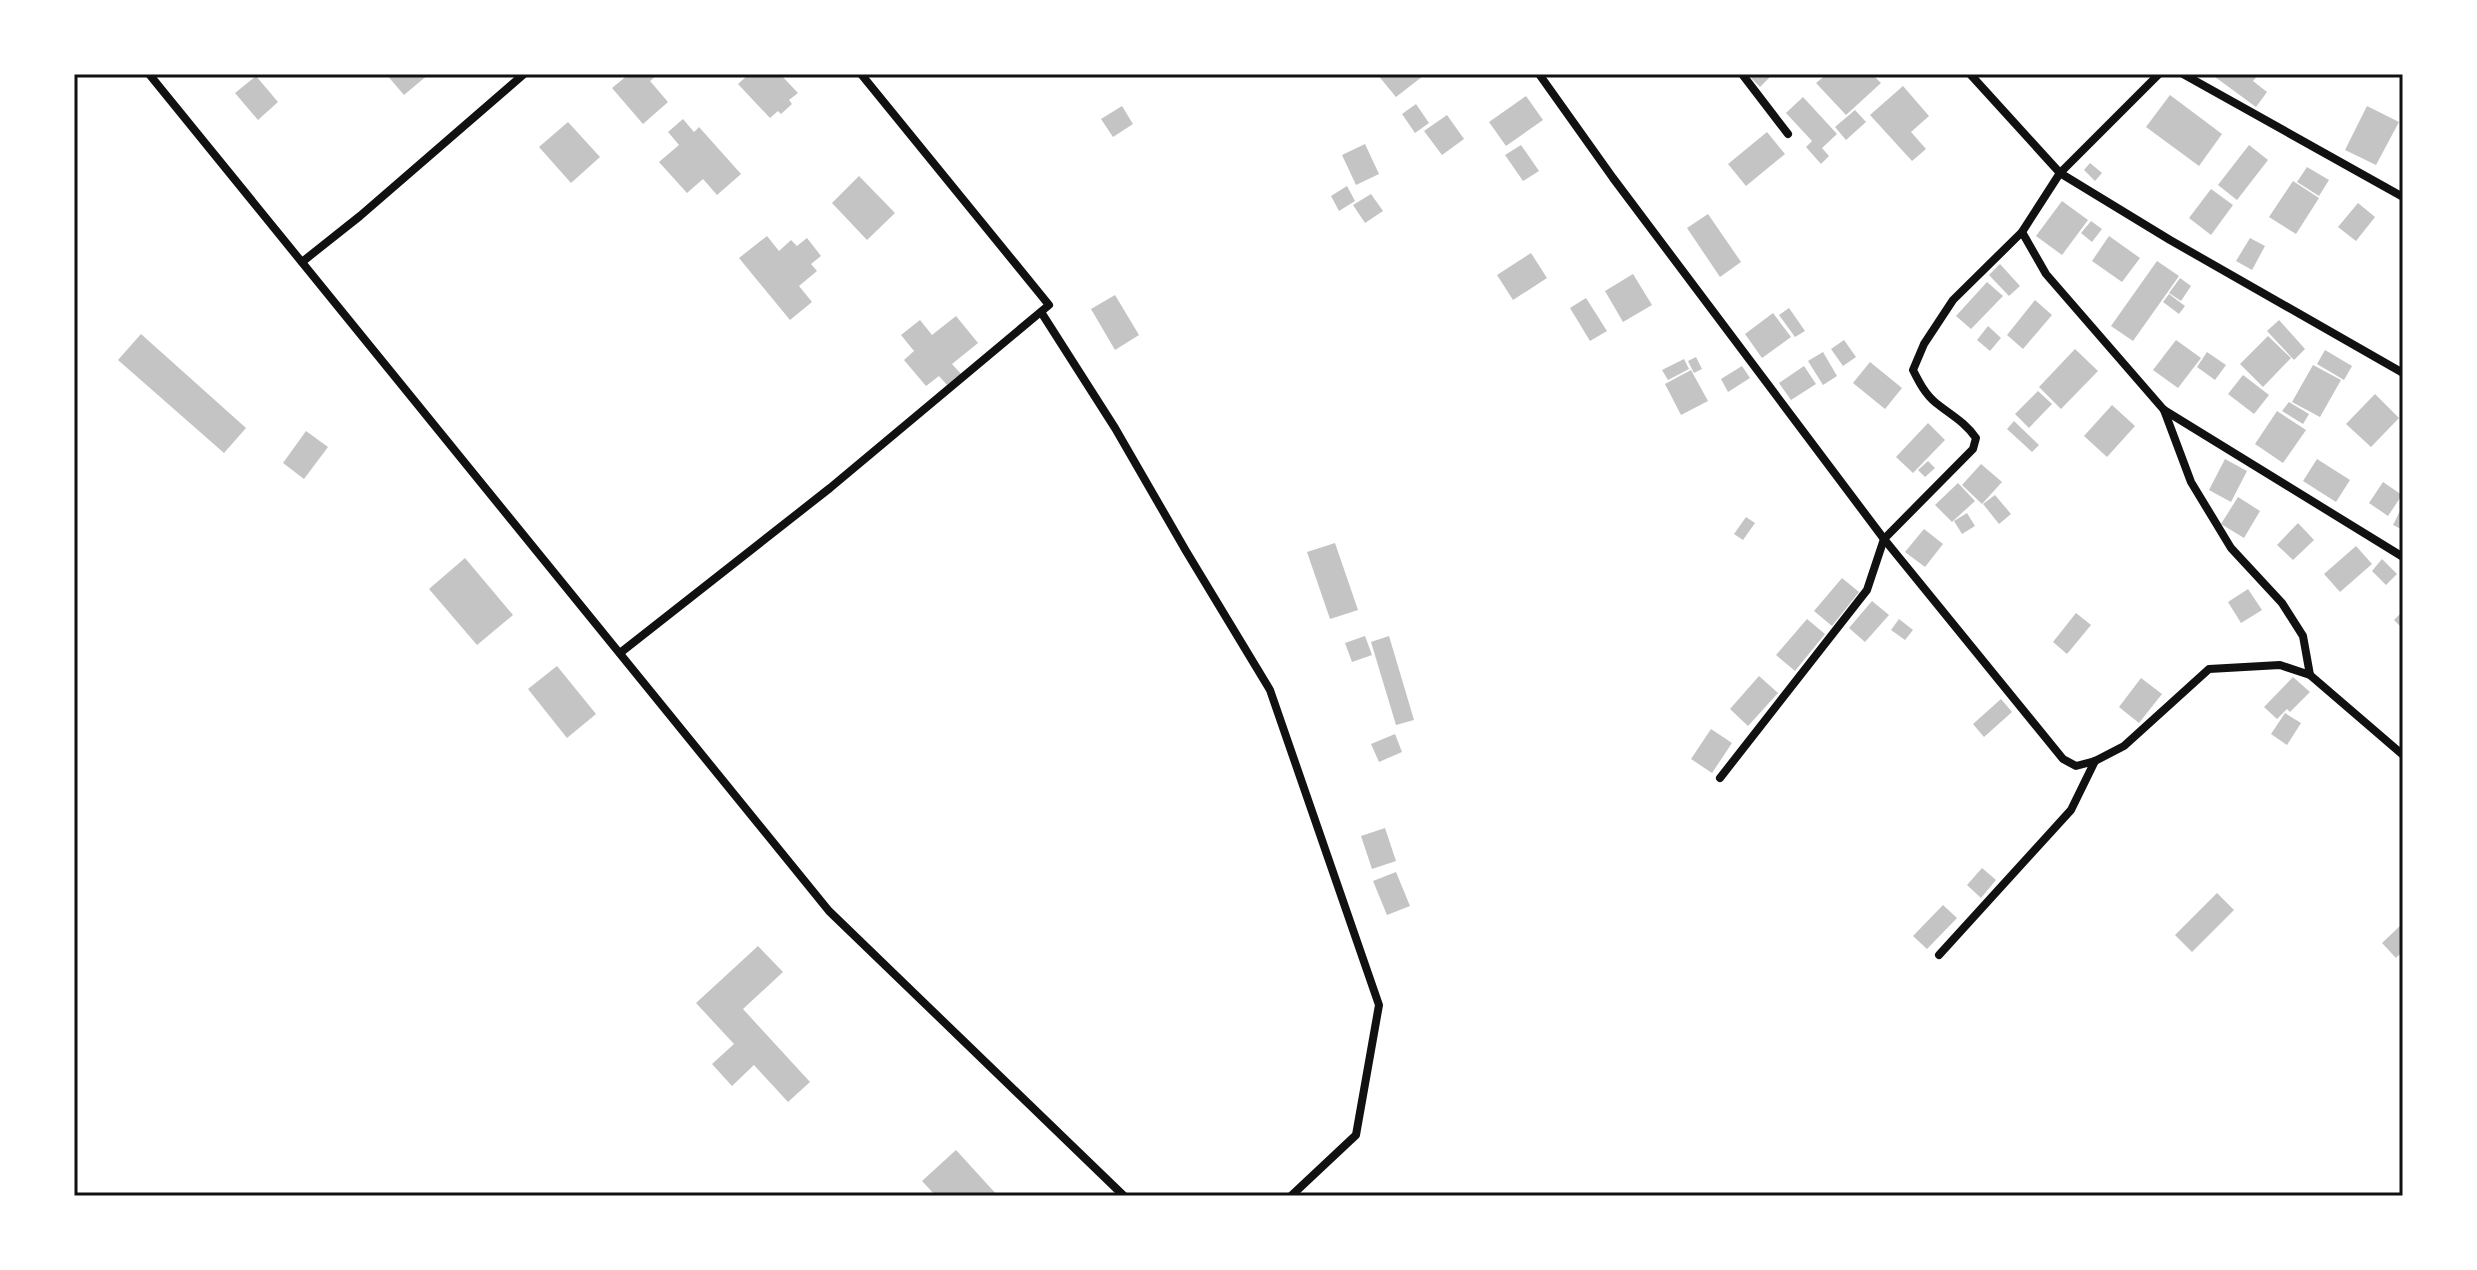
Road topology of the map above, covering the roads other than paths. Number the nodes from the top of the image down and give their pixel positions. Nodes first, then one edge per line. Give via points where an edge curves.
1 (149, 74) edge
2 (524, 74) edge
3 (861, 74) edge
4 (1539, 74) edge
5 (1742, 74) edge
6 (1970, 74) edge
7 (2159, 74) edge
8 (2183, 74) edge
9 (1788, 134) dead end
10 (2060, 173) junction
11 (2403, 197) edge
12 (2022, 232) junction
13 (302, 262) junction
14 (1041, 312) junction
15 (2403, 373) edge
16 (2164, 410) junction
17 (1884, 539) junction
18 (2403, 557) edge
19 (620, 653) junction
20 (2310, 675) junction
21 (2403, 755) edge
22 (2095, 761) junction
23 (1720, 778) dead end
24 (1939, 955) dead end
25 (1124, 1196) edge
26 (1291, 1196) edge

1 - 13 street
2 - 13 street
3 - 14 street via 1049,305
4 - 17 street
5 - 9 street
6 - 10 street
7 - 10 street
8 - 11 street
10 - 12 street
10 - 15 street
12 - 16 street via 2046,274
12 - 17 street via 1953,300 1913,370 1934,402 1967,425 1976,438 1973,449
13 - 19 street
14 - 19 street
14 - 26 street via 1270,690 1379,1005 1356,1135
16 - 18 street
16 - 20 street via 2191,482 2231,548 2282,603 2303,636
17 - 22 street via 2063,759 2076,766
17 - 23 street via 1867,590
19 - 25 street via 829,911
20 - 21 street
20 - 22 street via 2280,665 2209,669 2124,746
22 - 24 street via 2071,810

